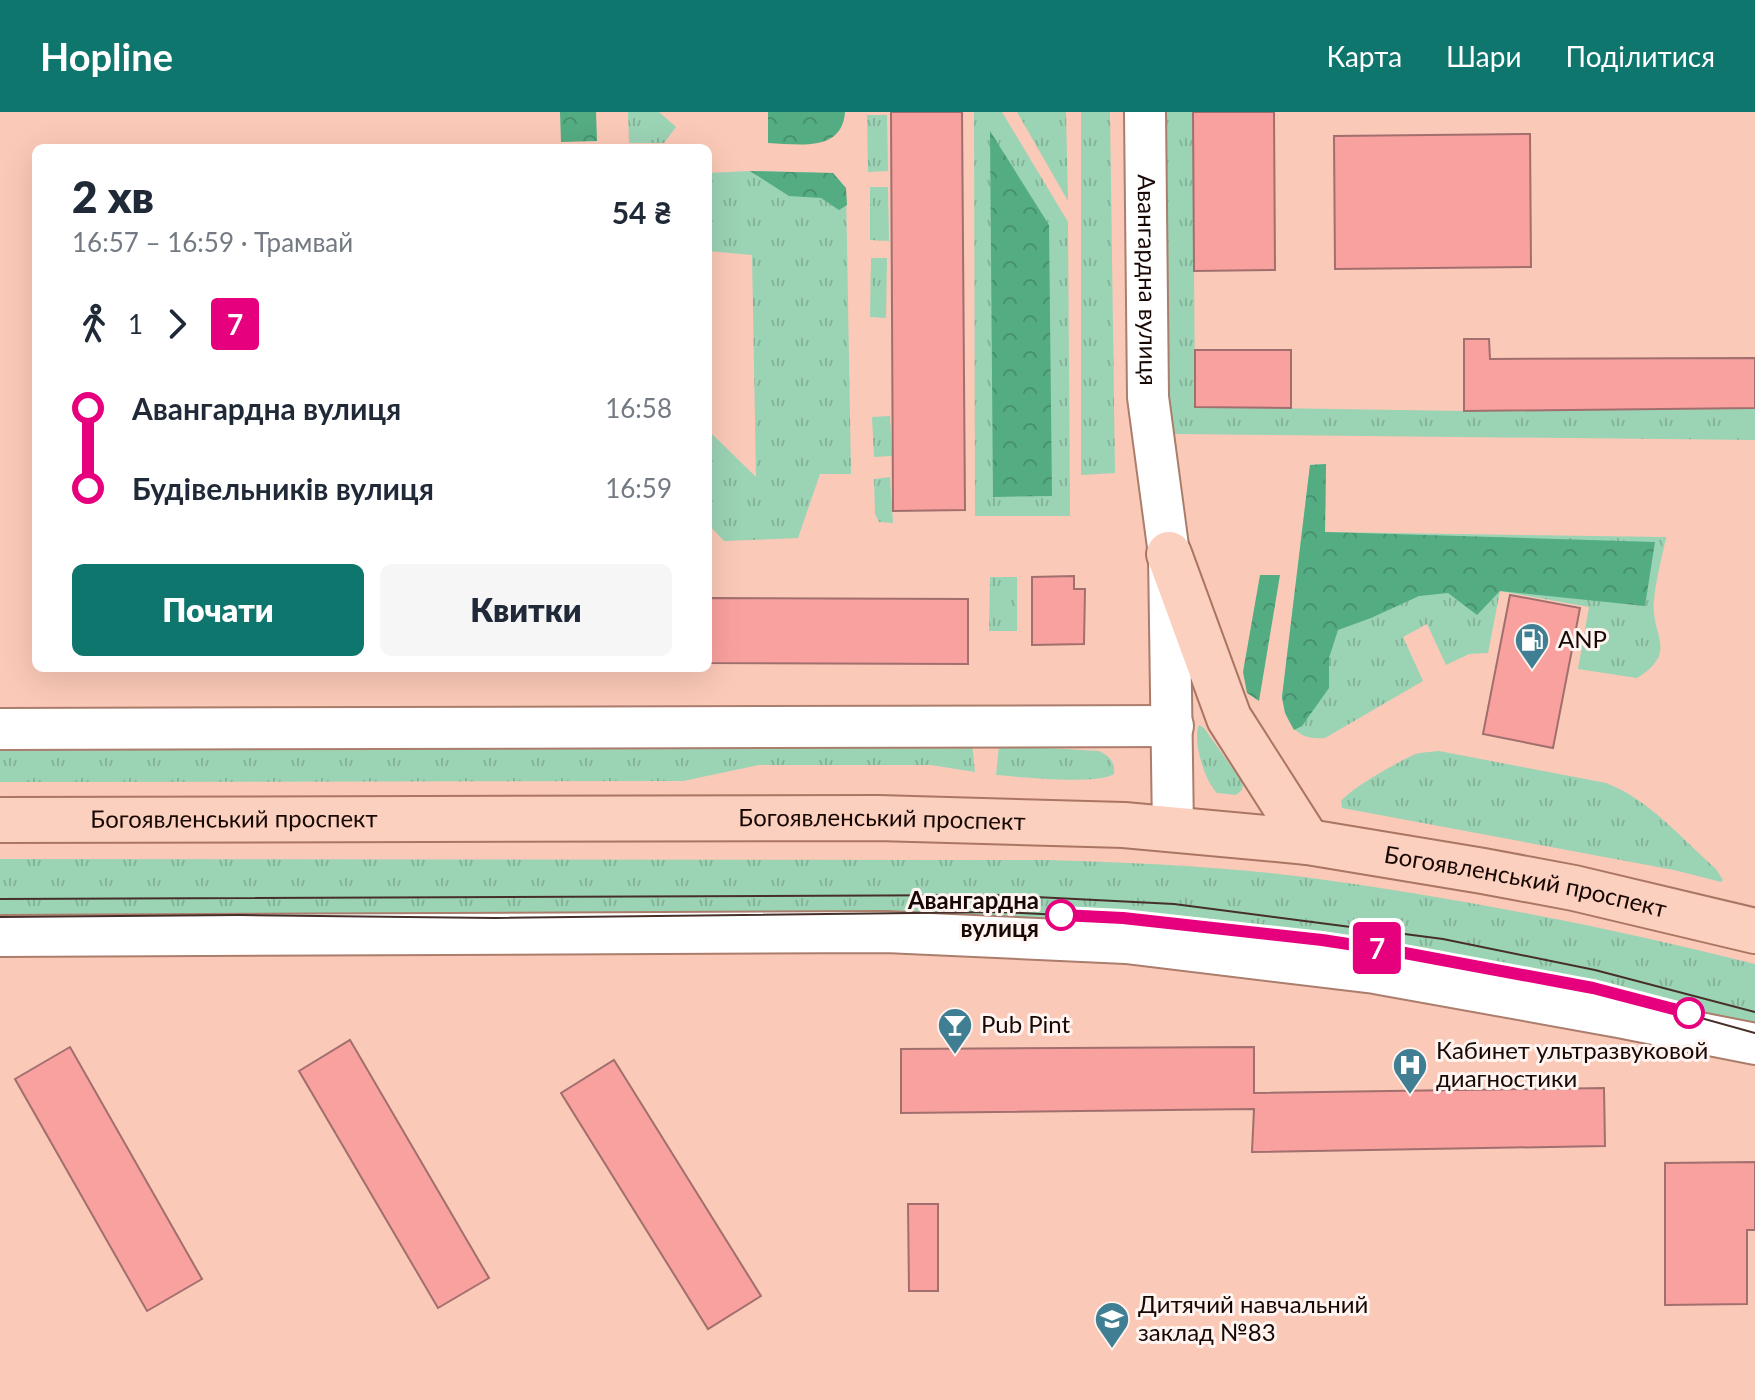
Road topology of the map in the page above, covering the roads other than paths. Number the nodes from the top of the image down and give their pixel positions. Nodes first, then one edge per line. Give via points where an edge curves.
1 (1145, 112) edge
2 (1169, 554) junction
3 (1173, 726) junction
4 (0, 729) edge
5 (0, 820) edge
6 (1173, 830) junction
7 (1308, 842) junction
8 (1755, 931) edge
9 (0, 936) edge
10 (1755, 1044) edge

1 - 2 street, Авангардна вулиця via 1148,397
2 - 3 street, Авангардна вулиця
2 - 7 main road via 1229,718
3 - 4 street
3 - 6 street, Авангардна вулиця
5 - 6 main road, Богоявленський проспект via 863,818
6 - 7 main road, Богоявленський проспект
7 - 8 main road, Богоявленський проспект via 1574,888
9 - 10 street via 886,932 1126,943 1375,973

